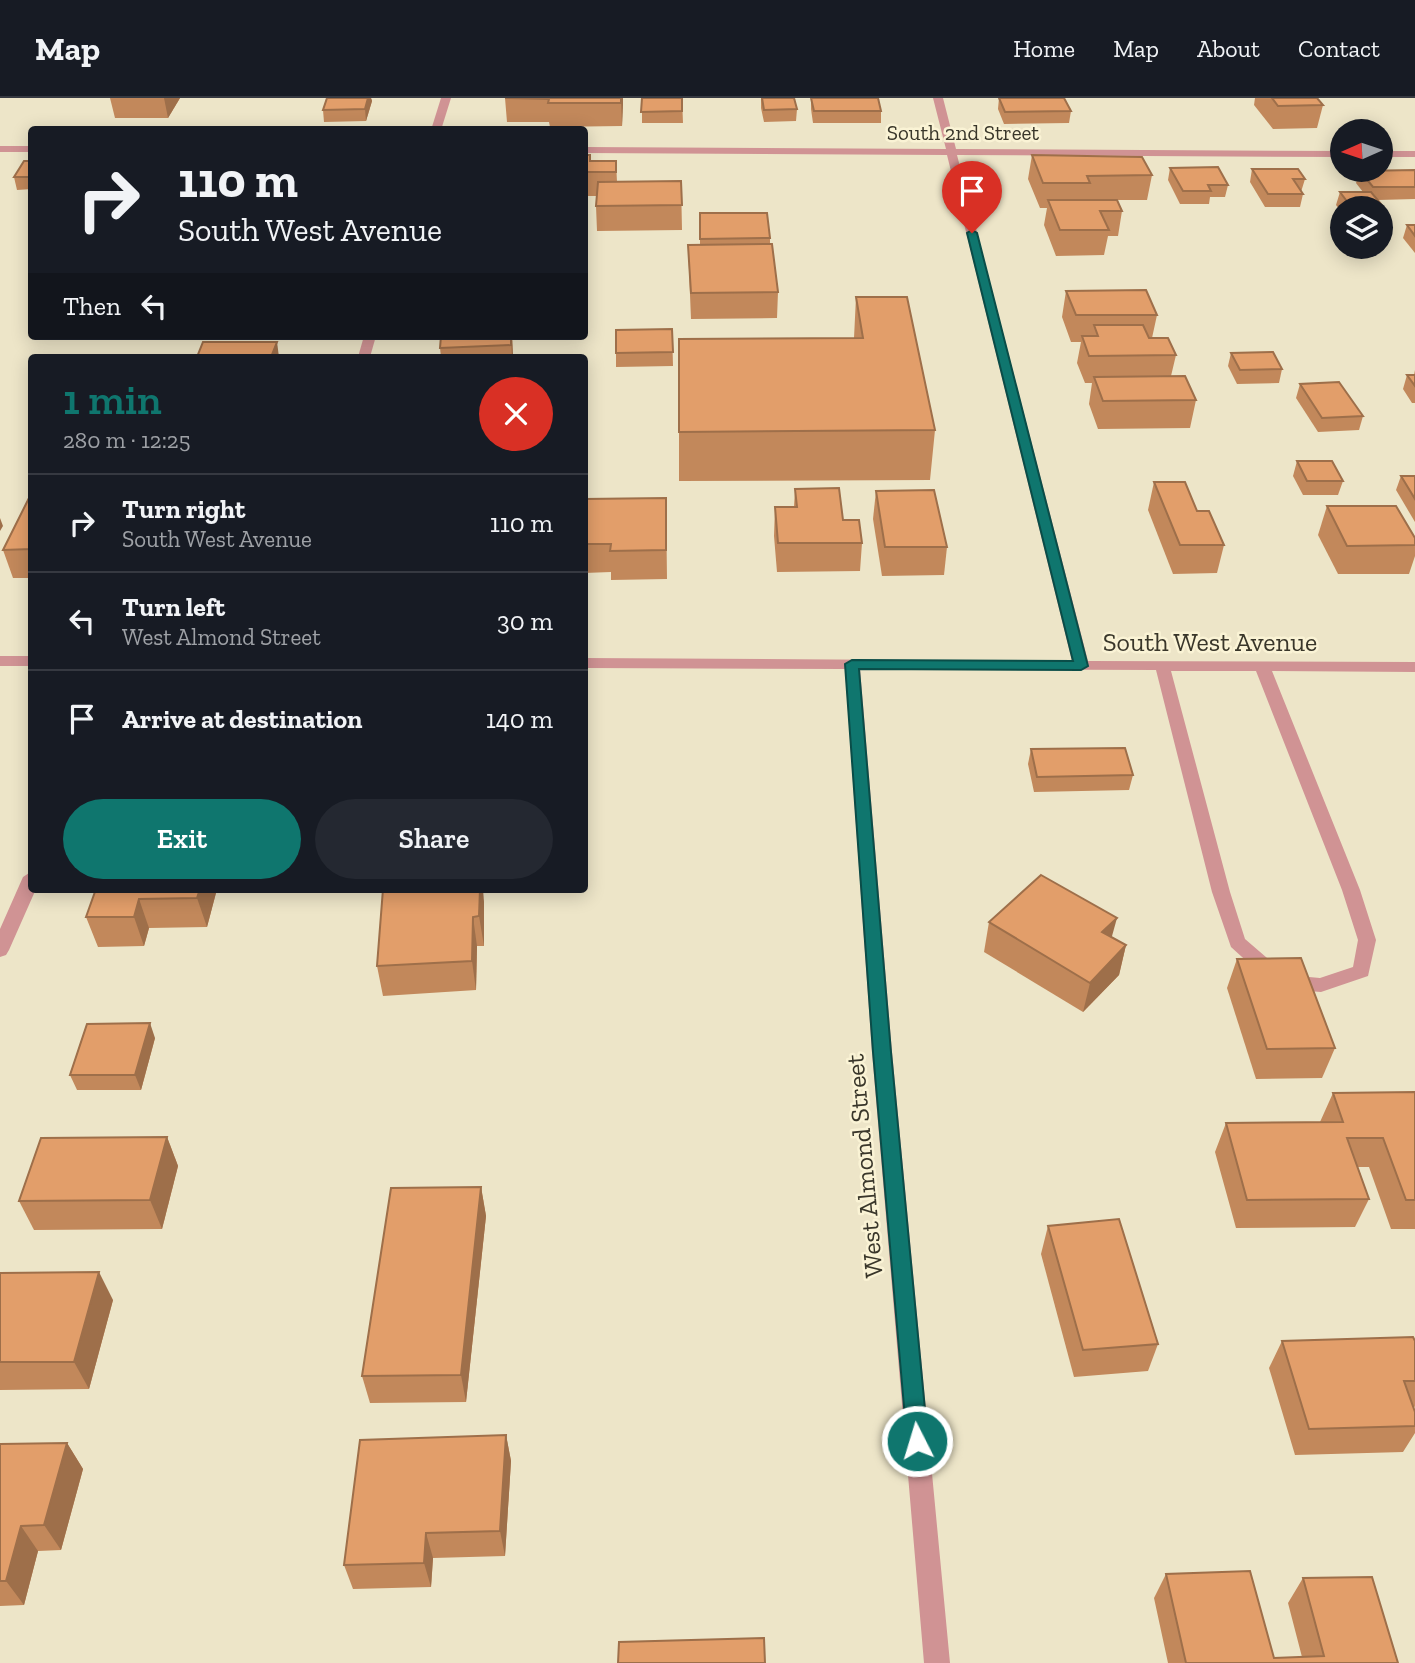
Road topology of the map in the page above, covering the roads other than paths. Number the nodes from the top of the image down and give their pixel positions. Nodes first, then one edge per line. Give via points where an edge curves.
1 (446, 98) edge
2 (938, 98) edge
3 (437, 126) edge
4 (0, 149) edge
5 (28, 149) edge
6 (588, 150) edge
7 (951, 152) junction
8 (1330, 154) edge
9 (1393, 154) edge
10 (1415, 154) edge
11 (0, 661) edge
12 (28, 661) edge
13 (588, 663) edge
14 (852, 664) junction
15 (1081, 666) junction
16 (1162, 666) junction
17 (1262, 666) junction
18 (1415, 667) edge
19 (28, 886) edge
20 (0, 950) edge
21 (937, 1663) edge

1 - 3 street
2 - 7 street
4 - 5 street
6 - 7 street, South 2nd Street
7 - 8 street, South 2nd Street
7 - 15 street
9 - 10 street
11 - 12 street
13 - 14 street, South West Avenue
14 - 15 street, South West Avenue
14 - 21 street, West Almond Street
15 - 16 street, South West Avenue
16 - 17 street, South West Avenue
16 - 17 street via 1237,942 1282,982 1321,985 1362,971 1367,940
17 - 18 street, South West Avenue
19 - 20 street

